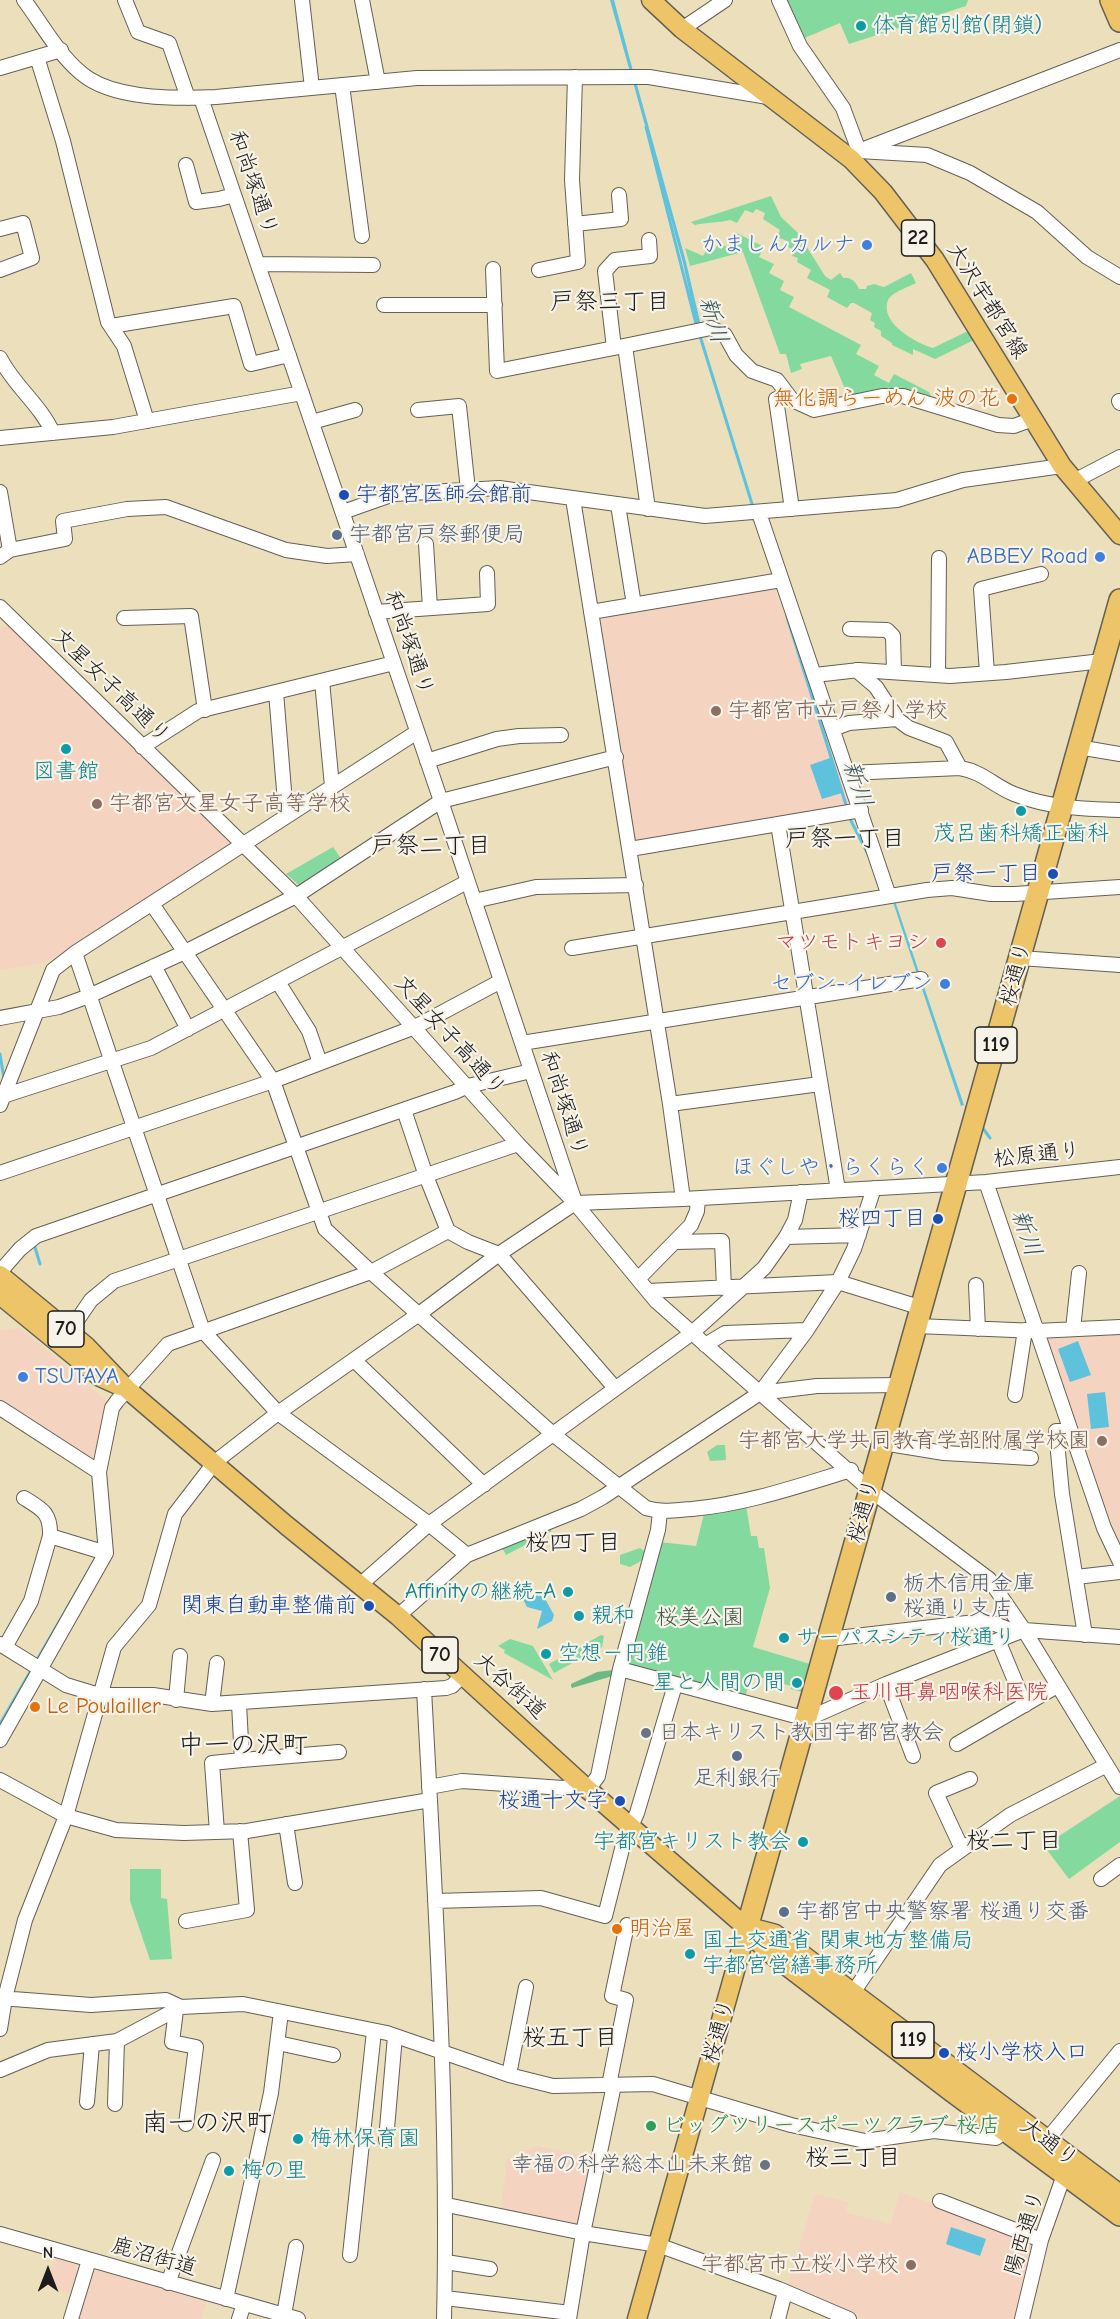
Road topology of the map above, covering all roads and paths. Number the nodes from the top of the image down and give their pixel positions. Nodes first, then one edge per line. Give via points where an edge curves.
1 (24, 0) edge
2 (125, 0) edge
3 (302, 0) edge
4 (362, 0) edge
5 (651, 0) edge
6 (725, 0) edge
7 (779, 0) edge
8 (1112, 0) edge
9 (1120, 21) edge
10 (682, 29) junction
11 (61, 50) junction
12 (1120, 50) edge
13 (37, 57) junction
14 (0, 68) edge
15 (575, 77) junction
16 (378, 82) junction
17 (342, 85) junction
18 (312, 88) junction
19 (768, 97) junction
20 (194, 98) junction
21 (855, 155) junction
22 (186, 165) dead end
23 (234, 195) junction
24 (619, 195) dead end
25 (575, 224) junction
26 (0, 229) edge
27 (362, 236) dead end
28 (649, 240) dead end
29 (258, 264) junction
30 (373, 265) dead end
31 (493, 269) dead end
32 (0, 270) edge
33 (538, 270) dead end
34 (1120, 278) edge
35 (495, 304) junction
36 (384, 305) dead end
37 (111, 326) junction
38 (619, 347) junction
39 (289, 355) junction
40 (0, 358) edge
41 (302, 393) junction
42 (789, 396) junction
43 (356, 410) dead end
44 (418, 410) dead end
45 (1033, 419) junction
46 (147, 421) junction
47 (312, 422) junction
48 (53, 433) junction
49 (0, 438) edge
50 (1120, 457) edge
51 (1062, 466) junction
52 (1074, 481) junction
53 (468, 490) junction
54 (0, 492) edge
55 (573, 499) junction
56 (618, 505) junction
57 (648, 509) junction
58 (792, 509) junction
59 (343, 512) junction
60 (759, 513) junction
61 (1120, 535) edge
62 (426, 544) dead end
63 (5, 554) edge
64 (357, 554) junction
65 (939, 558) dead end
66 (487, 573) dead end
67 (1041, 574) dead end
68 (781, 580) junction
69 (1120, 600) edge
70 (634, 605) junction
71 (0, 607) edge
72 (430, 608) junction
73 (376, 612) junction
74 (591, 612) junction
75 (124, 618) dead end
76 (850, 629) dead end
77 (1102, 661) junction
78 (394, 663) junction
79 (856, 670) junction
80 (894, 672) junction
81 (987, 673) junction
82 (815, 675) junction
83 (938, 675) junction
84 (322, 681) junction
85 (276, 692) junction
86 (205, 710) junction
87 (897, 719) junction
88 (833, 729) junction
89 (417, 732) junction
90 (561, 735) dead end
91 (142, 747) junction
92 (1078, 747) junction
93 (1120, 754) edge
94 (616, 757) junction
95 (427, 761) junction
96 (960, 768) junction
97 (848, 773) junction
98 (332, 786) junction
99 (441, 801) junction
100 (1061, 808) junction
101 (861, 810) junction
102 (1120, 810) edge
103 (286, 815) junction
104 (778, 824) junction
105 (243, 843) junction
106 (630, 849) junction
107 (467, 882) junction
108 (636, 885) junction
109 (1120, 886) edge
110 (1038, 892) junction
111 (296, 896) junction
112 (890, 896) junction
113 (474, 901) junction
114 (152, 904) junction
115 (793, 914) junction
116 (643, 936) junction
117 (343, 947) junction
118 (572, 948) dead end
119 (185, 952) junction
120 (75, 953) junction
121 (1020, 958) junction
122 (1120, 965) edge
123 (154, 966) junction
124 (921, 979) dead end
125 (501, 981) junction
126 (278, 982) junction
127 (89, 996) junction
128 (807, 996) junction
129 (225, 1010) junction
130 (36, 1012) junction
131 (0, 1018) edge
132 (656, 1020) junction
133 (415, 1027) junction
134 (188, 1029) junction
135 (522, 1043) junction
136 (111, 1063) junction
137 (320, 1063) junction
138 (531, 1071) junction
139 (273, 1081) junction
140 (820, 1084) junction
141 (468, 1086) junction
142 (2, 1101) edge
143 (670, 1104) junction
144 (404, 1110) junction
145 (134, 1128) junction
146 (518, 1144) junction
147 (296, 1147) junction
148 (1120, 1167) edge
149 (0, 1173) edge
150 (426, 1176) junction
151 (986, 1182) junction
152 (958, 1183) junction
153 (874, 1188) junction
154 (838, 1190) junction
155 (801, 1192) junction
156 (157, 1195) junction
157 (698, 1198) junction
158 (683, 1199) junction
159 (575, 1203) junction
160 (318, 1213) junction
161 (448, 1231) junction
162 (859, 1235) junction
163 (786, 1237) junction
164 (675, 1242) junction
165 (499, 1254) junction
166 (179, 1259) junction
167 (371, 1272) junction
168 (1079, 1273) dead end
169 (0, 1274) edge
170 (638, 1279) junction
171 (838, 1282) junction
172 (976, 1285) dead end
173 (743, 1287) junction
174 (724, 1288) junction
175 (648, 1292) junction
176 (0, 1295) edge
177 (419, 1314) junction
178 (920, 1317) junction
179 (1120, 1327) edge
180 (807, 1329) junction
181 (978, 1329) junction
182 (1072, 1329) junction
183 (203, 1331) junction
184 (1031, 1331) junction
185 (69, 1332) junction
186 (692, 1333) junction
187 (705, 1344) junction
188 (354, 1360) junction
189 (900, 1385) junction
190 (615, 1388) junction
191 (127, 1389) junction
192 (760, 1393) junction
193 (1015, 1395) dead end
194 (0, 1408) edge
195 (278, 1413) junction
196 (1070, 1431) junction
197 (554, 1435) junction
198 (883, 1443) junction
199 (1031, 1458) dead end
200 (215, 1462) junction
201 (851, 1470) junction
202 (99, 1472) junction
203 (484, 1485) junction
204 (619, 1486) junction
205 (870, 1490) junction
206 (24, 1498) dead end
207 (660, 1512) junction
208 (429, 1524) junction
209 (50, 1536) junction
210 (106, 1553) junction
211 (466, 1555) junction
212 (1120, 1562) edge
213 (1120, 1572) edge
214 (1076, 1577) junction
215 (361, 1584) junction
216 (398, 1616) junction
217 (1024, 1630) junction
218 (1085, 1635) junction
219 (1120, 1636) edge
220 (829, 1639) junction
221 (998, 1640) junction
222 (3, 1646) edge
223 (180, 1656) dead end
224 (217, 1663) dead end
225 (41, 1668) junction
226 (620, 1669) junction
227 (462, 1676) junction
228 (886, 1684) junction
229 (675, 1685) junction
230 (1057, 1686) junction
231 (424, 1689) junction
232 (99, 1695) junction
233 (176, 1700) junction
234 (212, 1704) junction
235 (239, 1704) junction
236 (1025, 1705) junction
237 (807, 1719) junction
238 (0, 1740) edge
239 (957, 1744) dead end
240 (339, 1752) dead end
241 (913, 1756) dead end
242 (242, 1760) junction
243 (1105, 1766) junction
244 (970, 1779) dead end
245 (0, 1780) edge
246 (584, 1786) junction
247 (1120, 1787) edge
248 (429, 1793) junction
249 (66, 1816) junction
250 (286, 1824) junction
251 (630, 1826) junction
252 (240, 1831) junction
253 (217, 1832) junction
254 (962, 1849) junction
255 (1120, 1865) edge
256 (1101, 1879) dead end
257 (295, 1883) dead end
258 (435, 1901) junction
259 (186, 1921) dead end
260 (627, 1925) dead end
261 (747, 1928) junction
262 (526, 1987) dead end
263 (852, 1994) junction
264 (3, 1998) edge
265 (178, 2009) junction
266 (281, 2012) junction
267 (0, 2029) edge
268 (374, 2031) junction
269 (395, 2036) junction
270 (117, 2041) junction
271 (278, 2043) junction
272 (92, 2044) junction
273 (442, 2051) junction
274 (1120, 2051) edge
275 (333, 2055) dead end
276 (0, 2070) edge
277 (509, 2075) junction
278 (612, 2085) junction
279 (700, 2098) junction
280 (87, 2102) dead end
281 (115, 2104) dead end
282 (186, 2124) dead end
283 (1005, 2131) junction
284 (386, 2140) dead end
285 (1046, 2141) junction
286 (213, 2160) dead end
287 (1069, 2169) junction
288 (1120, 2196) edge
289 (940, 2201) dead end
290 (447, 2205) junction
291 (1120, 2215) edge
292 (583, 2233) junction
293 (0, 2234) edge
294 (1041, 2240) junction
295 (658, 2245) junction
296 (296, 2247) dead end
297 (350, 2255) dead end
298 (88, 2260) junction
299 (446, 2262) junction
300 (490, 2269) dead end
301 (168, 2283) junction
302 (785, 2292) junction
303 (445, 2298) junction
304 (226, 2299) junction
305 (244, 2304) junction
306 (569, 2316) edge
307 (291, 2317) edge
308 (70, 2319) edge
309 (239, 2319) edge
310 (444, 2319) edge
311 (637, 2319) edge
312 (778, 2319) edge
313 (849, 2319) edge
314 (1022, 2319) edge

1 - 11 street
2 - 20 street, 和尚塚通り via 138,32 169,43
3 - 18 street
4 - 16 street
5 - 10 main road, 大沢宇都宮線 / 22
6 - 10 street
7 - 21 street via 800,46 843,108
8 - 9 highway
10 - 19 main road, 大沢宇都宮線 / 22
11 - 13 street
11 - 20 street via 80,73 96,83 136,94
12 - 21 street
13 - 14 street
13 - 37 street
15 - 16 street via 417,78
15 - 19 street via 650,77
15 - 25 street
16 - 17 street
17 - 18 street
17 - 27 street
18 - 20 street
19 - 21 main road, 大沢宇都宮線 / 22
20 - 23 street, 和尚塚通り
21 - 34 street via 927,155 970,173 1037,212 1087,257
21 - 45 main road, 大沢宇都宮線 / 22 via 935,260
22 - 23 street via 196,202
23 - 29 street, 和尚塚通り
24 - 25 street via 621,219
25 - 33 street via 578,262
26 - 32 street via 23,223 32,258
28 - 38 street via 650,256 615,260 605,271
29 - 30 street
29 - 39 street, 和尚塚通り
31 - 35 street
35 - 36 street
35 - 38 street via 497,371
37 - 39 street via 234,306 251,364
37 - 46 street via 124,346
38 - 42 street via 711,328 725,335 736,355 752,371 777,380
38 - 57 street
39 - 41 street, 和尚塚通り
40 - 48 street via 17,385 47,419
41 - 46 street
41 - 47 street, 和尚塚通り
42 - 45 street via 814,410 882,396 903,396 998,425 1014,426
42 - 58 street via 776,399
43 - 47 street
44 - 53 street via 459,406
45 - 51 main road, 大沢宇都宮線 / 22
46 - 48 street
47 - 59 street, 和尚塚通り
48 - 49 street
50 - 52 street
51 - 52 main road, 大沢宇都宮線 / 22
51 - 58 street via 963,480 897,500
52 - 61 main road, 大沢宇都宮線 / 22
53 - 55 street via 499,488
53 - 59 street via 394,494
54 - 63 street
55 - 56 street
55 - 74 street
56 - 57 street
56 - 70 street
57 - 60 street via 705,516
58 - 60 street
59 - 64 street, 和尚塚通り
60 - 68 street
62 - 72 street
63 - 64 street via 65,539 63,521 127,509 166,507 286,549 327,556
64 - 73 street, 和尚塚通り
65 - 83 street
66 - 72 street via 488,604
67 - 81 street via 981,589
68 - 70 street
68 - 82 street
69 - 77 highway, 桜通り / 119
70 - 74 street
71 - 91 street, 文星女子高通り
72 - 73 street
73 - 78 street, 和尚塚通り
74 - 94 street
75 - 86 street via 191,616
76 - 80 street via 887,630 893,636
77 - 81 street
77 - 92 highway, 桜通り / 119
78 - 84 street
78 - 89 street, 和尚塚通り
79 - 80 street
79 - 82 street
79 - 87 street via 876,687
80 - 83 street
81 - 83 street
82 - 88 street
84 - 85 street
84 - 98 street
85 - 86 street
85 - 103 street
86 - 91 street
87 - 88 street via 849,723
87 - 96 street via 909,728 946,742
88 - 97 street
89 - 95 street, 和尚塚通り
89 - 98 street
90 - 95 street via 497,739
91 - 105 street, 文星女子高通り
92 - 93 street
92 - 100 highway, 桜通り / 119
94 - 99 street
94 - 106 street
95 - 99 street, 和尚塚通り
96 - 97 street
96 - 100 street via 976,771 1014,794
97 - 101 street
98 - 103 street
99 - 107 street, 和尚塚通り
99 - 111 street
100 - 102 street
100 - 110 highway, 桜通り / 119
101 - 104 street
101 - 112 street
103 - 105 street
104 - 106 street
104 - 115 street
105 - 111 street, 文星女子高通り
105 - 114 street
106 - 108 street
107 - 113 street, 和尚塚通り
107 - 117 street
108 - 113 street via 536,887
108 - 116 street
109 - 110 street
110 - 112 street via 991,894 952,888
110 - 121 highway, 桜通り / 119
111 - 117 street, 文星女子高通り
111 - 119 street
112 - 115 street
113 - 125 street, 和尚塚通り
114 - 119 street
114 - 120 street
115 - 116 street
115 - 128 street
116 - 118 street
116 - 132 street
117 - 126 street
117 - 133 street, 文星女子高通り
119 - 123 street
119 - 129 street
120 - 127 street
120 - 130 street via 53,970
121 - 122 street
121 - 152 highway, 桜通り / 119
123 - 127 street
123 - 134 street
124 - 128 street
125 - 133 street
125 - 135 street, 和尚塚通り
126 - 129 street
126 - 137 street via 309,1031
127 - 130 street
127 - 136 street
128 - 132 street
128 - 140 street
129 - 134 street
129 - 139 street
130 - 131 street
130 - 142 street
132 - 135 street
132 - 143 street
133 - 137 street
133 - 141 street, 文星女子高通り
134 - 136 street
135 - 138 street, 和尚塚通り
136 - 142 street
136 - 145 street
137 - 139 street
138 - 141 street
138 - 159 street, 和尚塚通り
139 - 145 street
139 - 147 street
140 - 143 street
140 - 154 street
141 - 144 street
141 - 146 street, 文星女子高通り
143 - 158 street
144 - 147 street
144 - 150 street
145 - 149 street
145 - 156 street
146 - 150 street
146 - 159 street, 文星女子高通り
147 - 156 street
147 - 160 street
148 - 151 street, 松原通り
150 - 160 street
150 - 161 street
151 - 152 street, 松原通り
151 - 184 street
152 - 153 street, 松原通り
152 - 178 highway, 桜通り / 119
153 - 154 street, 松原通り
153 - 162 street
154 - 155 street, 松原通り
155 - 157 street, 松原通り
155 - 163 street via 795,1220
156 - 166 street
156 - 169 street via 36,1236
157 - 158 street, 松原通り
157 - 164 street via 695,1219
158 - 159 street, 松原通り
159 - 165 street
159 - 170 street, 文星女子高通り
160 - 166 street
160 - 167 street via 325,1228
161 - 165 street
161 - 167 street
162 - 163 street
162 - 171 street
163 - 173 street via 764,1268
164 - 170 street
164 - 174 street via 722,1241
165 - 177 street
165 - 190 street
166 - 183 street
166 - 185 street via 114,1281 91,1300
167 - 177 street
167 - 183 street
168 - 182 street
169 - 185 main road, 大谷街道 / 70
170 - 175 street, 文星女子高通り
171 - 173 street
171 - 178 street
171 - 180 street
172 - 181 street
173 - 174 street
173 - 186 street
174 - 175 street
175 - 186 street, 文星女子高通り
176 - 191 main road, 大谷街道 / 70 via 100,1377
177 - 188 street
177 - 197 street
178 - 181 street
178 - 189 highway, 桜通り / 119
179 - 182 street
180 - 187 street via 725,1333
180 - 192 street
181 - 184 street
182 - 184 street
183 - 191 street via 168,1344
183 - 195 street
184 - 193 street
184 - 196 street
185 - 191 main road, 大谷街道 / 70
186 - 187 street, 文星女子高通り
186 - 190 street
187 - 192 street, 文星女子高通り
188 - 195 street
188 - 203 street
189 - 192 street via 817,1386
189 - 198 highway, 桜通り / 119
190 - 197 street
191 - 200 main road, 大谷街道 / 70
191 - 202 street via 112,1408
192 - 201 street, 文星女子高通り
192 - 204 street
194 - 202 street
195 - 200 street
195 - 208 street
196 - 212 street
196 - 214 street via 1056,1431
197 - 203 street
197 - 204 street
198 - 199 street via 944,1453
198 - 205 highway, 桜通り / 119
200 - 215 main road, 大谷街道 / 70
200 - 232 street via 176,1514 149,1605 114,1647
201 - 205 street, 文星女子高通り
201 - 207 street via 755,1499
202 - 210 street
203 - 208 street
204 - 207 street via 646,1508
204 - 211 street via 581,1509
205 - 217 street, 文星女子高通り via 989,1579
205 - 220 highway, 桜通り / 119
206 - 209 street via 43,1510 50,1523
207 - 226 street
208 - 211 street
208 - 215 street
209 - 210 street
209 - 222 street via 31,1601
210 - 225 street
211 - 216 street
213 - 214 street
214 - 218 street
215 - 216 main road, 大谷街道 / 70
216 - 227 main road, 大谷街道 / 70
217 - 218 street
217 - 220 street via 984,1621
217 - 221 street
217 - 230 street, 文星女子高通り
218 - 219 street
220 - 237 highway, 桜通り / 119
221 - 228 street
221 - 236 street
222 - 225 street
223 - 233 street
224 - 234 street
225 - 232 street via 66,1685
225 - 238 street
226 - 229 street
226 - 246 street via 598,1776
227 - 231 street via 452,1686
227 - 246 main road, 大谷街道 / 70
228 - 237 street
228 - 241 street
229 - 237 street
229 - 251 street
230 - 236 street
230 - 243 street, 文星女子高通り
231 - 235 street
231 - 248 street
232 - 233 street via 153,1695
232 - 249 street
233 - 234 street
234 - 235 street
235 - 242 street
236 - 239 street
237 - 261 highway, 桜通り / 119
240 - 242 street
242 - 253 street via 212,1763
243 - 247 street, 文星女子高通り
243 - 254 street via 1010,1815
244 - 254 street via 936,1793
245 - 249 street
246 - 248 street via 462,1781
246 - 251 main road, 大谷街道 / 70
248 - 250 street
248 - 258 street
249 - 253 street via 116,1830
249 - 264 street via 25,1920
250 - 252 street
250 - 257 street
251 - 258 street via 605,1916 541,1898
251 - 261 main road, 大谷街道 / 70
252 - 253 street
252 - 259 street via 247,1910
254 - 263 street via 940,1865
255 - 256 street
258 - 273 street
260 - 278 street via 612,1996 626,2000
261 - 263 highway, 大通り / 119 via 774,1935
261 - 279 main road, 桜通り
261 - 283 highway, 大通り / 119 via 764,1947
262 - 277 street
263 - 285 highway, 大通り / 119
264 - 265 street via 91,2005 166,2000
264 - 267 street
265 - 266 street via 243,2004
265 - 270 street
265 - 282 street via 172,2042 196,2047
266 - 268 street
266 - 271 street
268 - 269 street
268 - 297 street
269 - 273 street
269 - 284 street
270 - 272 street
270 - 281 street
271 - 275 street
271 - 304 street via 272,2093
272 - 276 street via 48,2050
272 - 280 street
273 - 277 street
273 - 290 street
274 - 285 street
277 - 278 street via 553,2086
278 - 279 street via 653,2084
278 - 292 street
279 - 283 street via 791,2125 865,2141 934,2132 996,2138
279 - 295 main road, 桜通り
283 - 287 highway, 大通り / 119
285 - 287 highway, 大通り / 119
286 - 301 street
287 - 288 highway, 大通り / 119
287 - 291 highway, 大通り / 119
287 - 294 street, 陽西通り
289 - 294 street
290 - 292 street
290 - 299 street
292 - 295 street
292 - 306 street
293 - 298 street, 鹿沼街道
294 - 314 street, 陽西通り
295 - 302 street
295 - 311 main road, 桜通り
296 - 307 street
298 - 301 street, 鹿沼街道
298 - 308 street
299 - 300 street
299 - 303 street
301 - 304 street, 鹿沼街道
302 - 312 street
302 - 313 street
303 - 306 street
303 - 310 street
304 - 305 street, 鹿沼街道
305 - 307 street, 鹿沼街道
305 - 309 street

